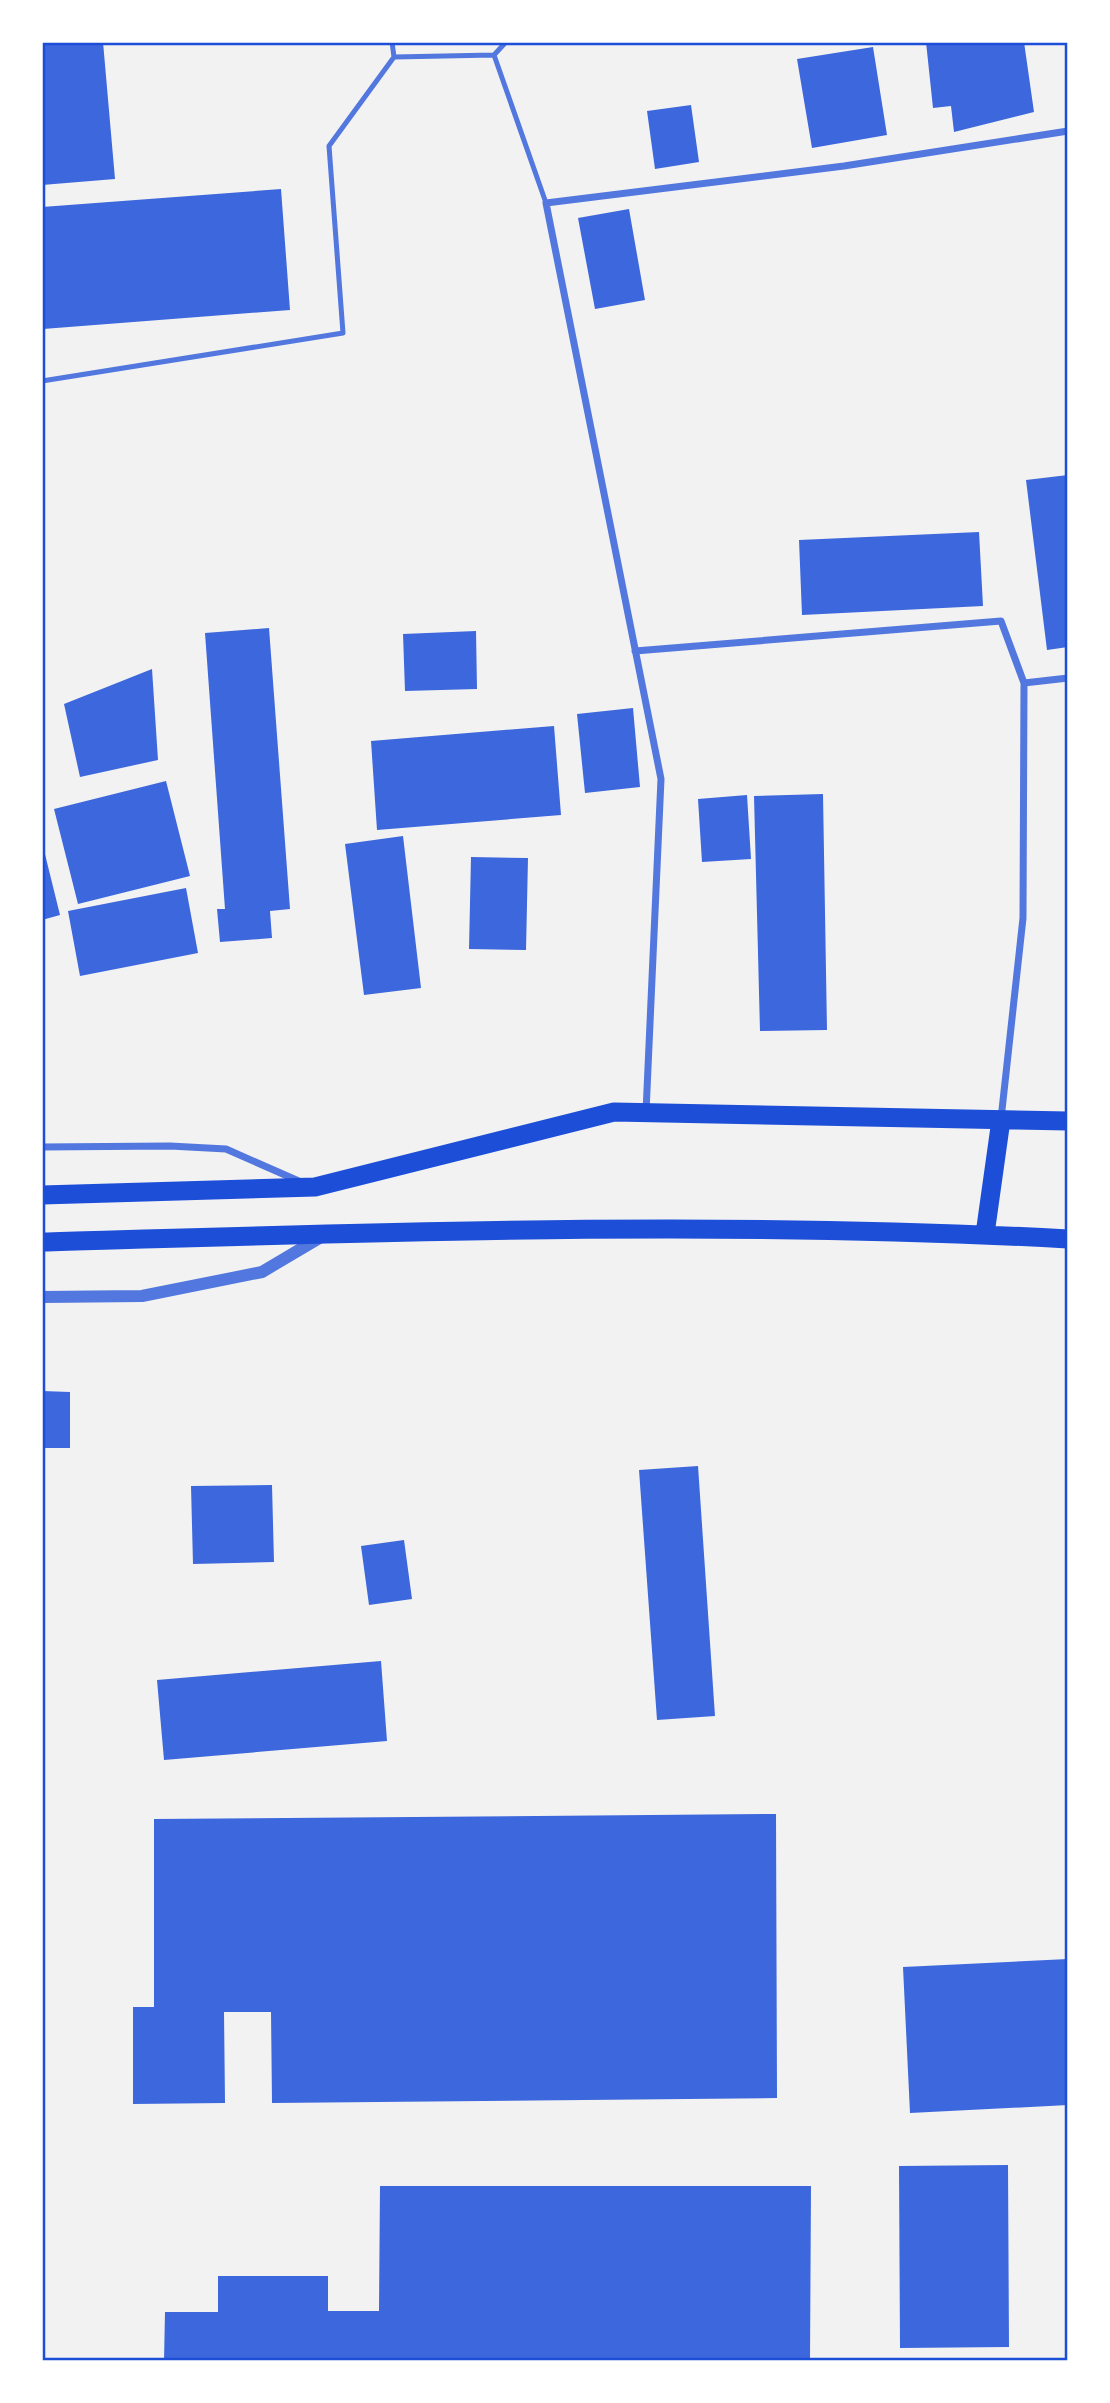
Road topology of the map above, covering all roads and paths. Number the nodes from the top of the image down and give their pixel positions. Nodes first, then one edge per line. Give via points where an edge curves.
1 (392, 42) edge
2 (506, 42) edge
3 (494, 55) junction
4 (394, 57) junction
5 (1068, 131) edge
6 (546, 203) junction
7 (42, 381) edge
8 (635, 651) junction
9 (1068, 678) edge
10 (1024, 682) junction
11 (646, 1113) junction
12 (1001, 1120) junction
13 (1068, 1121) edge
14 (42, 1147) edge
15 (315, 1187) junction
16 (42, 1195) edge
17 (328, 1233) junction
18 (985, 1234) junction
19 (1068, 1239) edge
20 (42, 1241) edge
21 (42, 1297) edge

1 - 4 lane
2 - 3 lane
3 - 4 lane
3 - 6 lane
4 - 7 lane via 329,146 343,332
5 - 6 street via 844,166
6 - 8 street
8 - 10 street via 1001,621
8 - 11 street via 661,779
9 - 10 street
10 - 12 street via 1023,918
11 - 12 highway
11 - 15 highway via 614,1112
12 - 13 highway
12 - 18 highway
14 - 15 street via 226,1149
15 - 16 highway
17 - 18 highway via 620,1229
17 - 20 highway
17 - 21 street via 262,1272 142,1296
18 - 19 highway

